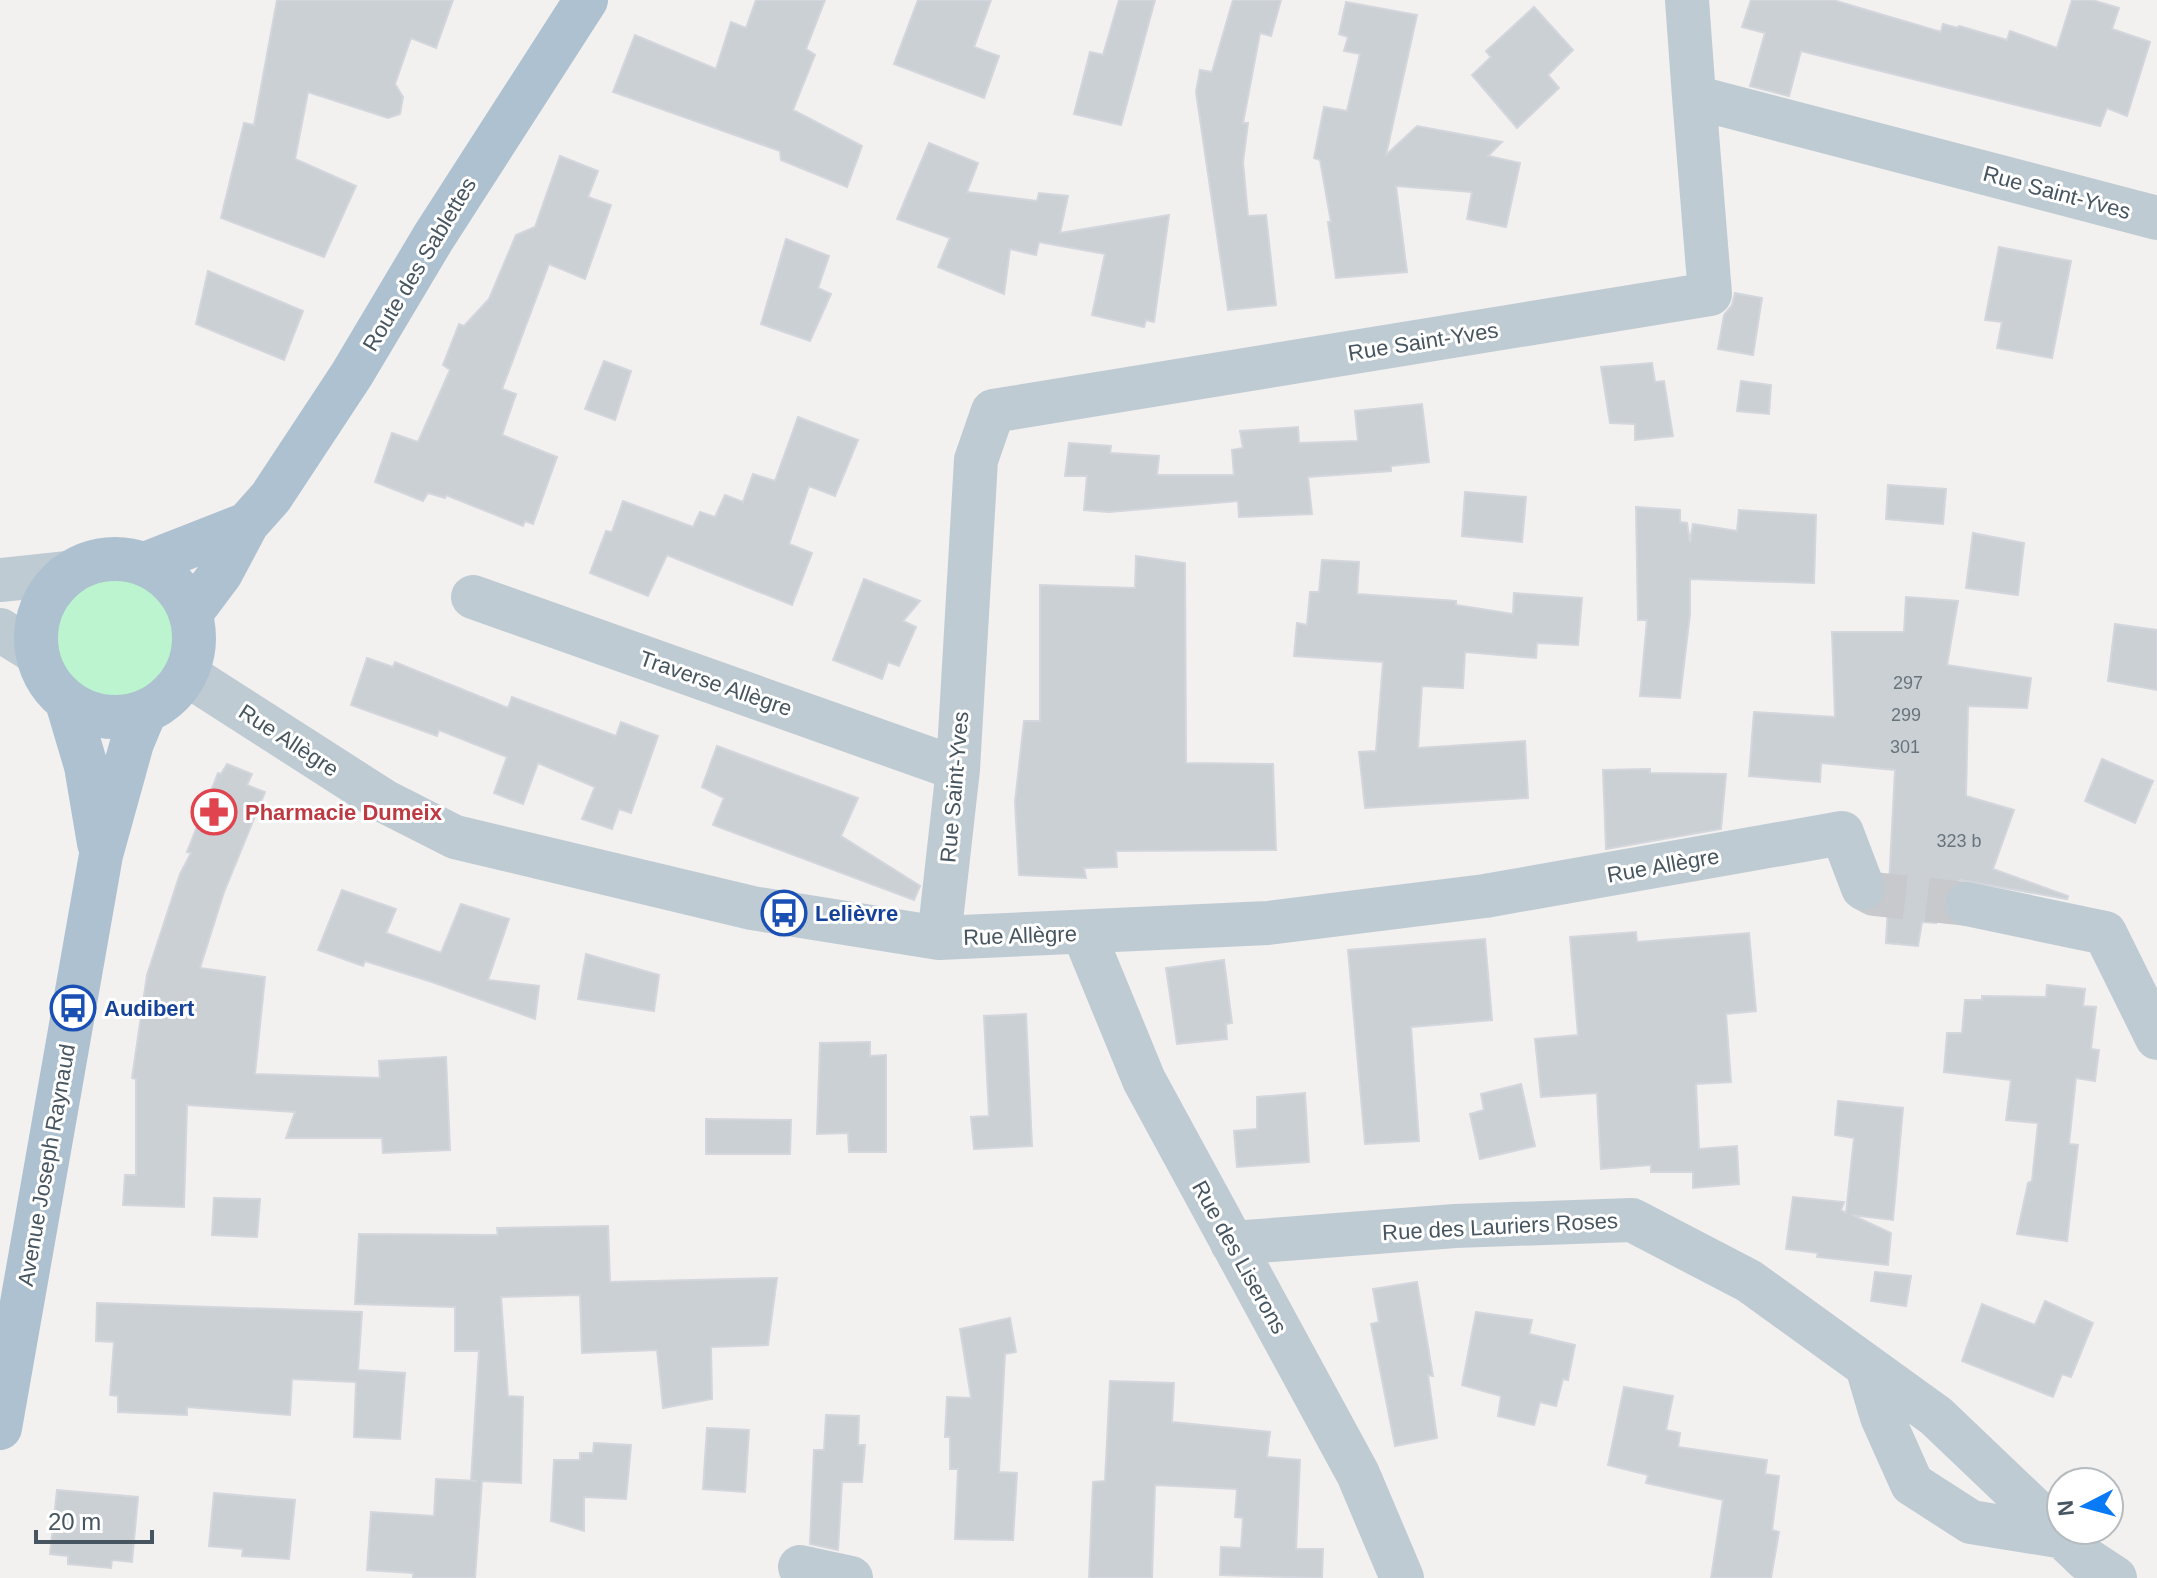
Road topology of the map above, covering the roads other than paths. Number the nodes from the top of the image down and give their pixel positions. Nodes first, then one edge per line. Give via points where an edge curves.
1 (586, 0) edge
2 (1687, 0) edge
3 (1694, 97) junction
4 (2157, 218) edge
5 (247, 524) junction
6 (145, 564) junction
7 (68, 573) junction
8 (0, 580) edge
9 (473, 597) dead end
10 (191, 613) junction
11 (0, 630) edge
12 (37, 653) junction
13 (186, 674) junction
14 (67, 702) junction
15 (145, 712) junction
16 (958, 769) junction
17 (101, 855) junction
18 (1863, 888) dead end
19 (1967, 904) tunnel mouth
20 (1084, 934) junction
21 (939, 938) junction
22 (2157, 1038) edge
23 (1232, 1243) junction
24 (1868, 1370) junction
25 (0, 1428) edge
26 (2086, 1563) edge
27 (800, 1567) dead end
28 (851, 1578) edge
29 (1402, 1578) edge

1 - 5 main road, Route des Sablettes via 352,374 271,497
2 - 3 street
3 - 4 street, Rue Saint-Yves
3 - 16 street, Rue Saint-Yves via 1710,294 993,411 976,460
5 - 6 main road, Route des Sablettes
5 - 10 main road, Route des Sablettes via 221,573
6 - 7 main road via 119,558 92,561
6 - 10 main road via 181,592
7 - 8 street
7 - 12 main road via 41,608
9 - 16 street, Traverse Allègre
10 - 13 main road via 193,655
11 - 12 street
12 - 14 main road via 53,688
13 - 15 main road via 176,690
13 - 21 street, Rue Allègre via 384,801 455,837 752,908
14 - 15 main road via 91,715 119,718
14 - 17 main road, Avenue Joseph Raynaud via 86,766
15 - 17 main road, Avenue Joseph Raynaud
16 - 21 street, Rue Saint-Yves
17 - 25 main road, Avenue Joseph Raynaud
18 - 20 street, Rue Allègre via 1842,833 1485,896 1268,923
19 - 22 street via 2105,933
20 - 21 street, Rue Allègre
20 - 23 street, Rue des Liserons via 1144,1080
23 - 24 street, Rue des Lauriers Roses via 1455,1226 1632,1220 1749,1281
23 - 29 street, Rue des Liserons via 1358,1474
24 - 26 street, Rue des Lauriers Roses via 1936,1416
24 - 26 street, Rue des Lauriers Roses via 1912,1484 1971,1522
27 - 28 street

